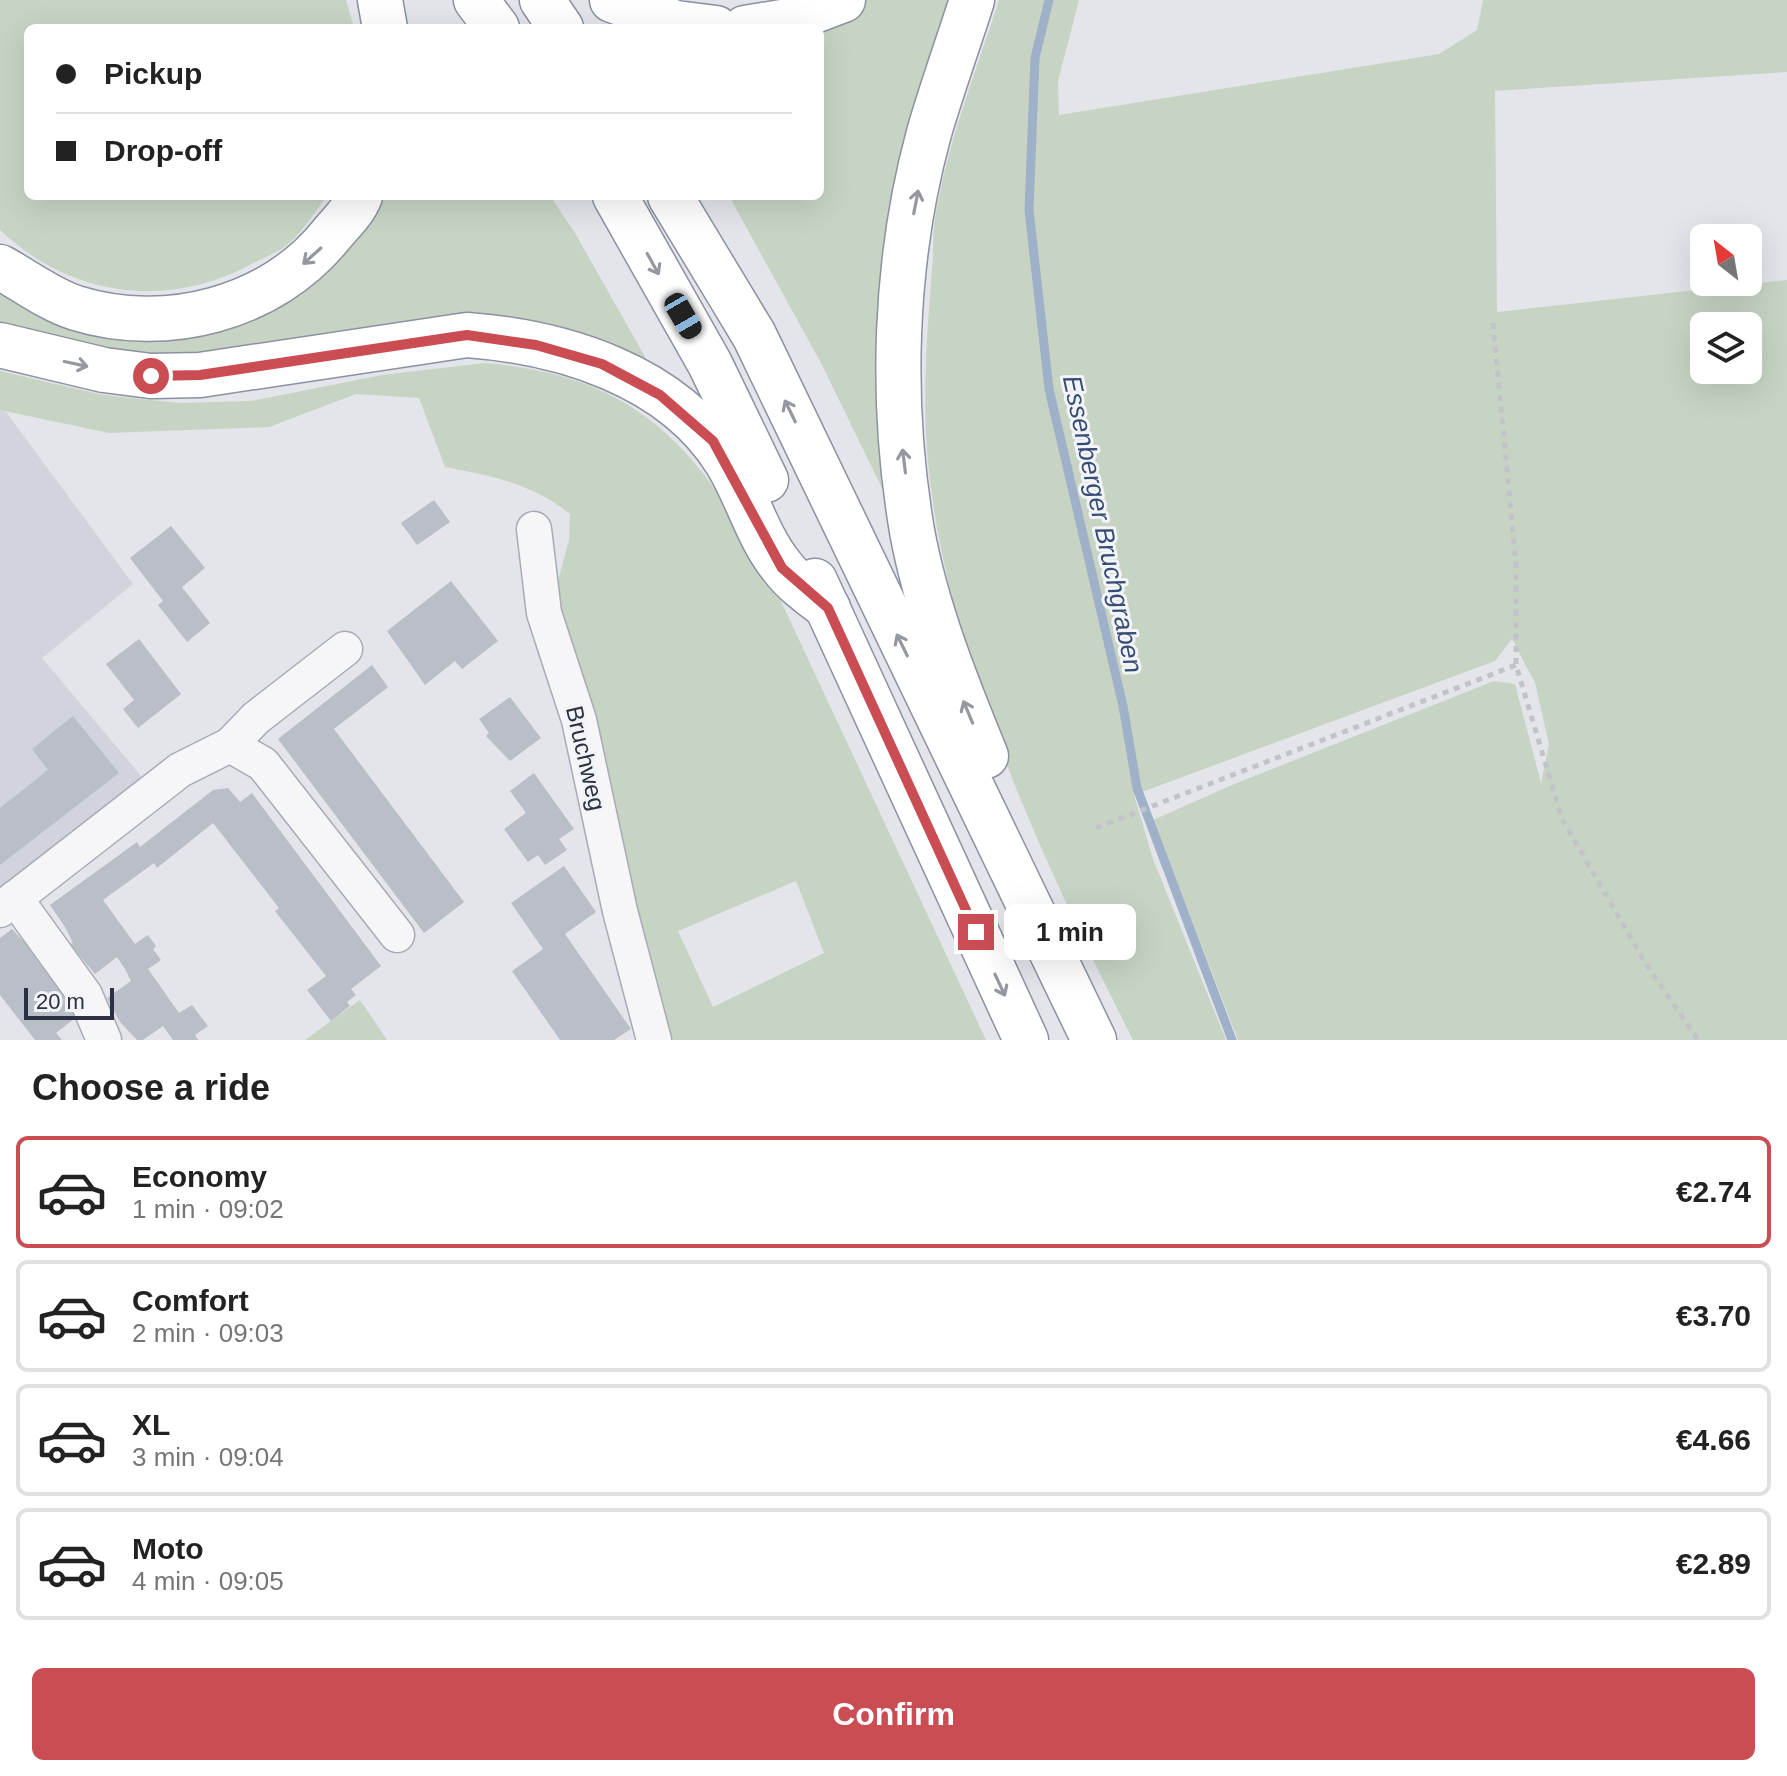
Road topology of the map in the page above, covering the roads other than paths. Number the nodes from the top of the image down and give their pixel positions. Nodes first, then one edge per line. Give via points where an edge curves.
1 (380, 0) edge
2 (476, 0) edge
3 (542, 0) edge
4 (612, 0) edge
5 (843, 0) edge
6 (972, 0) edge
7 (384, 24) edge
8 (494, 24) edge
9 (558, 24) edge
10 (684, 24) edge
11 (770, 24) edge
12 (357, 200) edge
13 (617, 200) edge
14 (672, 200) edge
15 (0, 267) edge
16 (0, 345) edge
17 (534, 529) dead end
18 (828, 608) junction
19 (345, 649) dead end
20 (230, 745) junction
21 (1022, 892) junction
22 (8, 904) edge
23 (397, 935) dead end
24 (104, 1040) edge
25 (654, 1040) edge
26 (1026, 1040) edge
27 (1094, 1040) edge

1 - 7 highway
2 - 8 highway
3 - 9 highway
4 - 10 highway
5 - 11 highway
21 -> 6 highway via 1015,824 961,695 912,532 900,427 899,344 908,242 929,134
12 -> 15 highway via 313,257 253,297 184,318 135,319 74,307
13 -> 18 highway via 710,364
21 -> 14 highway via 754,335
16 -> 18 highway via 91,368 151,376 200,375 467,335 572,353 629,377 700,426 728,463 782,568
17 - 25 street, Bruchweg via 544,613 579,720
18 -> 26 highway
19 - 20 street via 256,718
20 - 22 street via 180,770
20 - 23 street via 263,764
21 - 27 highway
22 - 24 street via 85,995

